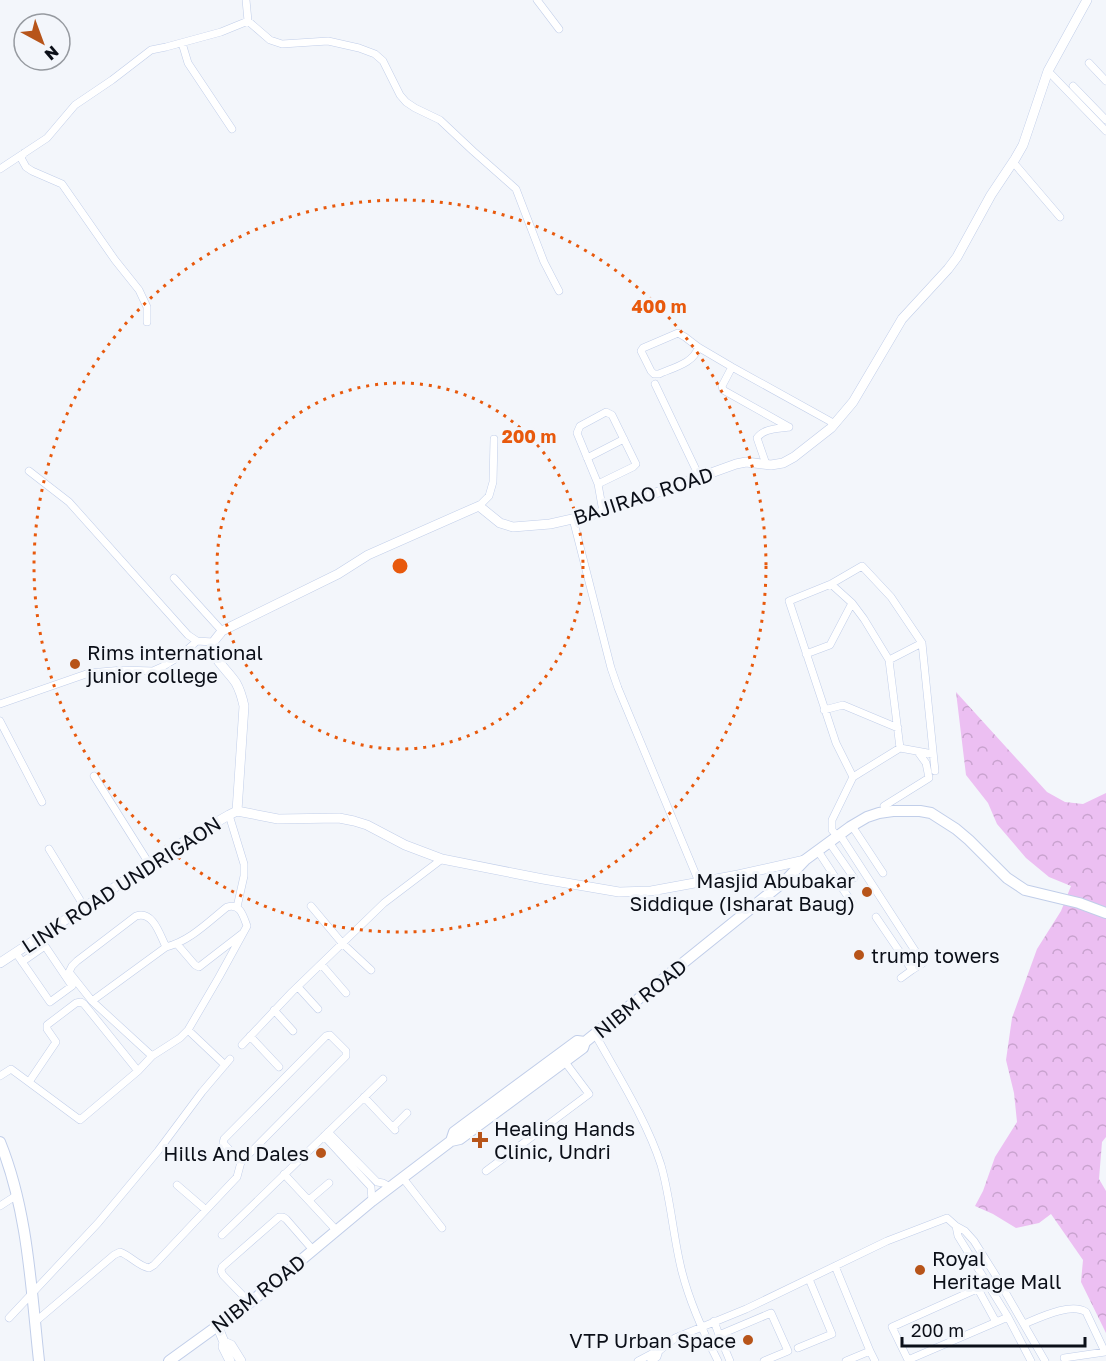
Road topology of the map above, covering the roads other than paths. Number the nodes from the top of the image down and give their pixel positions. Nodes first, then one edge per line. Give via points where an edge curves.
1 (246, 0) edge
2 (537, 0) edge
3 (1087, 0) edge
4 (248, 21) junction
5 (559, 29) dead end
6 (182, 43) junction
7 (1089, 63) dead end
8 (1048, 71) junction
9 (1106, 81) edge
10 (1073, 86) dead end
11 (1104, 121) edge
12 (232, 129) dead end
13 (1106, 131) edge
14 (24, 153) junction
15 (1013, 162) junction
16 (0, 169) edge
17 (1060, 217) dead end
18 (559, 291) dead end
19 (147, 322) dead end
20 (698, 347) junction
21 (732, 367) junction
22 (656, 384) dead end
23 (835, 424) junction
24 (494, 439) dead end
25 (624, 439) junction
26 (587, 458) junction
27 (766, 464) junction
28 (29, 471) dead end
29 (699, 477) junction
30 (598, 484) junction
31 (479, 507) junction
32 (603, 512) junction
33 (573, 519) junction
34 (174, 578) dead end
35 (831, 584) junction
36 (852, 603) junction
37 (222, 631) junction
38 (197, 641) junction
39 (213, 642) junction
40 (922, 643) junction
41 (806, 654) junction
42 (889, 660) junction
43 (0, 704) edge
44 (824, 710) junction
45 (0, 721) edge
46 (898, 728) junction
47 (900, 748) junction
48 (918, 752) junction
49 (933, 754) junction
50 (935, 771) dead end
51 (94, 776) dead end
52 (853, 777) junction
53 (42, 802) dead end
54 (884, 806) dead end
55 (235, 809) junction
56 (852, 826) junction
57 (835, 838) junction
58 (49, 849) dead end
59 (818, 851) junction
60 (442, 859) junction
61 (805, 860) junction
62 (150, 865) junction
63 (883, 873) dead end
64 (854, 878) dead end
65 (699, 882) junction
66 (852, 903) dead end
67 (311, 906) dead end
68 (237, 907) junction
69 (85, 908) junction
70 (1106, 913) edge
71 (876, 917) dead end
72 (245, 932) junction
73 (342, 943) junction
74 (177, 944) junction
75 (166, 947) junction
76 (16, 953) junction
77 (22, 962) junction
78 (0, 963) edge
79 (321, 964) junction
80 (371, 970) dead end
81 (912, 970) junction
82 (901, 978) dead end
83 (298, 987) junction
84 (346, 993) dead end
85 (92, 1001) junction
86 (318, 1009) dead end
87 (274, 1011) junction
88 (188, 1030) junction
89 (293, 1031) dead end
90 (595, 1034) junction
91 (250, 1036) junction
92 (585, 1042) junction
93 (242, 1045) dead end
94 (152, 1056) junction
95 (230, 1059) dead end
96 (565, 1062) junction
97 (225, 1065) junction
98 (279, 1067) dead end
99 (138, 1071) junction
100 (0, 1076) edge
101 (383, 1079) dead end
102 (29, 1082) junction
103 (364, 1097) junction
104 (407, 1113) dead end
105 (326, 1134) junction
106 (451, 1141) junction
107 (1, 1149) edge
108 (352, 1161) junction
109 (241, 1162) junction
110 (486, 1172) dead end
111 (284, 1174) junction
112 (402, 1177) junction
113 (329, 1184) dead end
114 (177, 1185) dead end
115 (390, 1187) junction
116 (17, 1195) junction
117 (309, 1200) junction
118 (372, 1201) junction
119 (0, 1206) edge
120 (206, 1210) junction
121 (956, 1226) junction
122 (442, 1227) dead end
123 (337, 1231) junction
124 (222, 1235) dead end
125 (313, 1250) junction
126 (835, 1266) junction
127 (809, 1279) junction
128 (988, 1284) junction
129 (978, 1289) junction
130 (33, 1294) junction
131 (250, 1303) junction
132 (1008, 1317) junction
133 (9, 1318) dead end
134 (714, 1321) junction
135 (35, 1322) junction
136 (996, 1322) junction
137 (1024, 1324) junction
138 (217, 1325) junction
139 (701, 1327) junction
140 (719, 1335) junction
141 (224, 1341) junction
142 (798, 1348) dead end
143 (870, 1351) junction
144 (1064, 1358) dead end
145 (648, 1360) edge
146 (39, 1361) edge
147 (169, 1361) edge
148 (230, 1361) edge
149 (241, 1361) edge
150 (638, 1361) edge
151 (718, 1361) edge
152 (730, 1361) edge
153 (764, 1361) edge
154 (846, 1361) edge
155 (875, 1361) edge
156 (1031, 1361) edge
157 (1045, 1361) edge

1 - 4 street
2 - 5 street
3 - 8 street, BAJIRAO ROAD
4 - 6 street
4 - 18 street via 258,32 282,44 328,41 375,54 406,102 440,120 516,189
6 - 12 street via 188,63
6 - 14 street via 151,50 75,105 47,138
7 - 9 street
8 - 11 street
8 - 15 street, BAJIRAO ROAD via 1023,145
10 - 11 street
11 - 13 street
14 - 16 street
14 - 19 street via 21,158 26,167 62,184 139,290 147,307
15 - 17 street
15 - 23 street, BAJIRAO ROAD via 957,257 902,319 853,402
20 - 20 street via 693,359 658,374 651,371 641,351 678,333
20 - 21 street
21 - 23 street
21 - 27 street via 723,390 789,427 763,432 757,438
22 - 29 street
23 - 27 street, BAJIRAO ROAD via 794,458
24 - 31 street via 493,482 489,496
25 - 26 street
25 - 26 street via 612,415 606,412 577,430
25 - 30 street via 635,466
26 - 30 street
27 - 29 street, BAJIRAO ROAD via 736,464
28 - 38 street via 69,502 188,636
29 - 32 street, BAJIRAO ROAD
30 - 32 street
31 - 33 street, BAJIRAO ROAD via 500,523 513,527
31 - 37 street via 368,555 338,574
32 - 33 street, BAJIRAO ROAD
33 - 65 street via 611,668
34 - 37 street
35 - 36 street
35 - 40 street via 862,566 891,597
35 - 41 street via 789,602
36 - 41 street via 830,645
36 - 42 street
37 - 39 street
38 - 39 street
38 - 43 street via 153,671 89,674
39 - 55 street via 214,654 235,681 244,706
40 - 42 street
40 - 49 street
41 - 44 street
42 - 46 street
44 - 46 street via 843,705
44 - 52 street
45 - 53 street
46 - 47 street
47 - 48 street
47 - 52 street
48 - 49 street
48 - 54 street via 926,763 929,778
49 - 50 street
51 - 62 street
52 - 57 street via 832,820
55 - 60 street, LINK ROAD UNDRIGAON via 278,819 354,821
55 - 62 street, LINK ROAD UNDRIGAON
55 - 68 street via 244,864
56 - 57 main road, NIBM ROAD
56 - 63 street
56 - 70 main road, NIBM ROAD via 879,813 931,813 956,829 1025,890
57 - 59 main road, NIBM ROAD
57 - 64 street
57 - 81 street via 923,963
58 - 69 street
59 - 61 main road, NIBM ROAD
59 - 66 street
60 - 65 street, LINK ROAD UNDRIGAON via 619,892
60 - 73 street via 391,897
61 - 65 street, LINK ROAD UNDRIGAON
61 - 90 main road, NIBM ROAD via 786,880
62 - 69 street, LINK ROAD UNDRIGAON
67 - 73 street
68 - 72 street via 243,913
68 - 74 street via 227,907
69 - 76 street, LINK ROAD UNDRIGAON
71 - 81 street
72 - 74 street via 199,967
72 - 88 street
73 - 79 street
73 - 80 street
74 - 75 street
75 - 85 street
75 - 85 street via 154,922 147,916 136,916 72,966 69,972
76 - 77 street
76 - 78 street, LINK ROAD UNDRIGAON
77 - 77 street via 50,1002 72,986 45,946
79 - 83 street
79 - 84 street
81 - 82 street
83 - 86 street
83 - 87 street
85 - 94 street
87 - 89 street
87 - 91 street
88 - 94 street
88 - 97 street
90 - 92 main road, NIBM ROAD
90 - 139 street via 645,1125 660,1164 682,1272
91 - 93 street
91 - 98 street
92 - 96 main road
92 - 106 main road, NIBM ROAD via 577,1041 539,1069 454,1132
94 - 99 street
95 - 97 street
96 - 106 main road via 460,1139
96 - 110 street via 589,1094
97 - 130 street via 132,1183
99 - 102 street via 80,1120
99 - 102 street via 81,1002 47,1025 56,1042
100 - 102 street via 11,1069
101 - 103 street
103 - 104 street via 394,1128
103 - 105 street
105 - 108 street
105 - 111 street
106 - 112 main road, NIBM ROAD
107 - 116 main road
108 - 115 street via 377,1182
108 - 118 street via 371,1187
109 - 109 street via 224,1139 327,1036 332,1036 346,1056
109 - 120 street via 237,1177
111 - 117 street
111 - 124 street
112 - 115 main road, NIBM ROAD
112 - 122 street
113 - 117 street
114 - 120 street
115 - 118 main road, NIBM ROAD
116 - 119 street
116 - 130 main road
117 - 123 street
118 - 123 main road, NIBM ROAD
120 - 135 street via 154,1265 144,1267 120,1252
121 - 126 street via 947,1218
121 - 128 street via 958,1236
121 - 137 street via 974,1241
123 - 125 main road, NIBM ROAD
125 - 131 main road, NIBM ROAD
125 - 131 street via 286,1219 279,1217 222,1267 223,1275
126 - 127 street
126 - 143 street
127 - 134 street
127 - 142 street via 832,1334
128 - 129 street
128 - 132 street
129 - 136 street
129 - 136 street via 892,1327 908,1360
130 - 133 street
130 - 135 main road
131 - 138 main road, NIBM ROAD
132 - 136 street
132 - 156 street
134 - 139 street
134 - 140 street
135 - 146 main road
137 - 144 street via 1062,1310 1086,1312 1105,1352
137 - 157 street
138 - 141 street
138 - 147 main road, NIBM ROAD
139 - 145 street via 675,1338
139 - 151 street
140 - 152 street
140 - 153 street via 771,1313 788,1351
141 - 148 street
141 - 149 street
143 - 154 street
143 - 155 street
145 - 150 street

